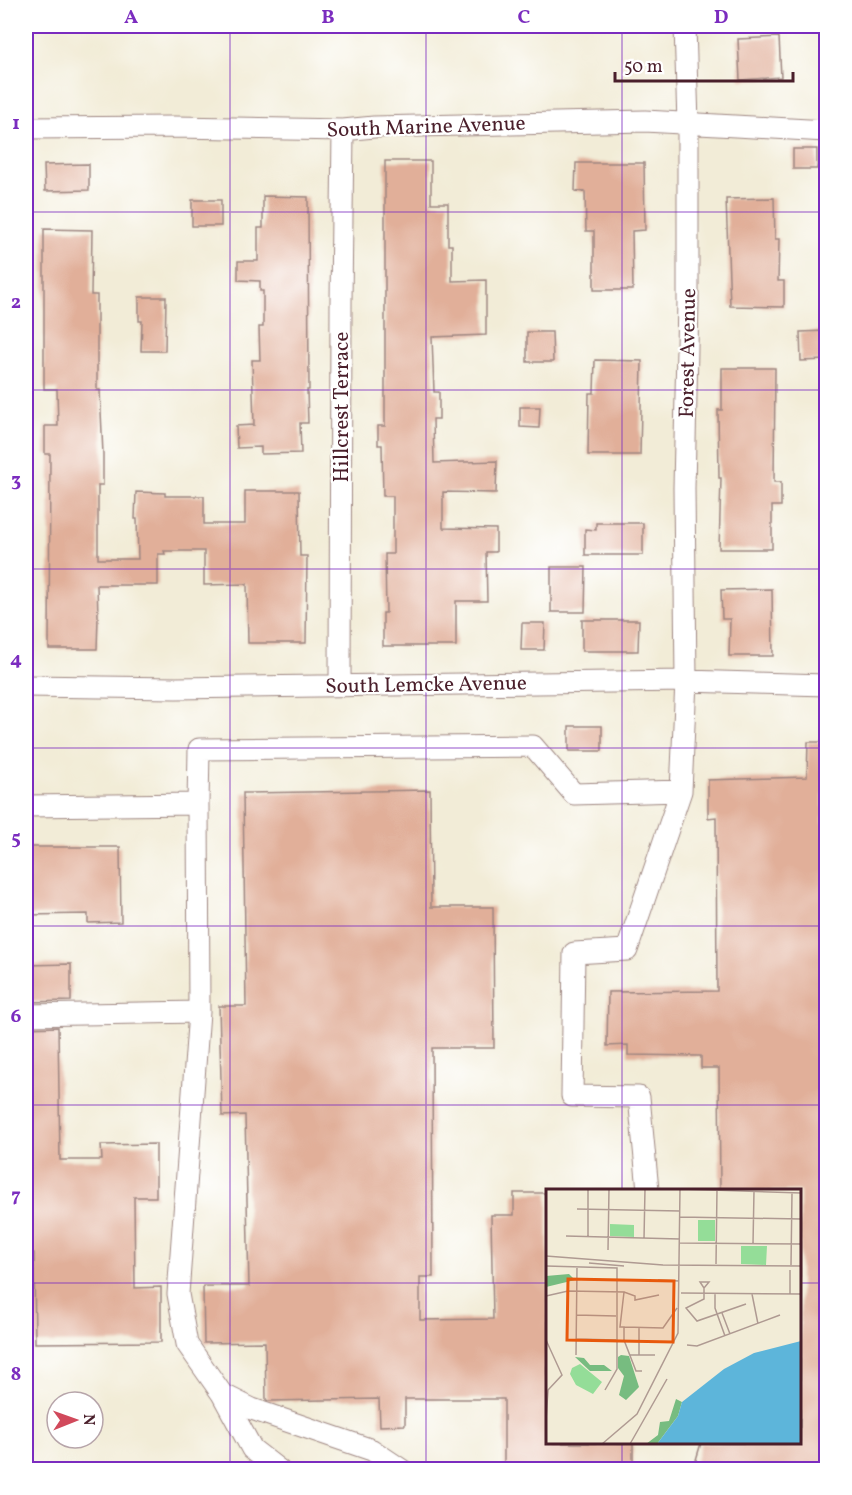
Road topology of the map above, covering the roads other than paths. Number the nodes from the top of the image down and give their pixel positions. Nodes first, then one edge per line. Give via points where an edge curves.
1 (685, 26) edge
2 (688, 124) junction
3 (26, 128) edge
4 (344, 130) junction
5 (826, 131) edge
6 (687, 681) junction
7 (340, 685) junction
8 (826, 685) edge
9 (26, 686) edge
10 (681, 791) junction
11 (198, 804) junction
12 (26, 806) edge
13 (199, 1012) junction
14 (26, 1015) edge
15 (648, 1189) edge
16 (222, 1394) junction
17 (279, 1470) edge
18 (402, 1470) edge

1 - 2 street, Forest Avenue
2 - 4 street, South Marine Avenue via 645,121
2 - 5 street, South Marine Avenue
2 - 6 street, Forest Avenue via 684,488
3 - 4 street, South Marine Avenue
4 - 7 street, Hillcrest Terrace
6 - 7 street, South Lemcke Avenue
6 - 8 street, South Lemcke Avenue
6 - 10 street, Forest Avenue
7 - 9 street, South Lemcke Avenue
10 - 11 street via 574,794 533,746 198,749
10 - 15 street, Forest Avenue via 627,950 574,953 572,1096 639,1097
11 - 12 street
11 - 13 street
13 - 14 street
13 - 16 street via 178,1294 187,1344
16 - 17 street via 252,1449
16 - 18 street via 252,1409 372,1450

